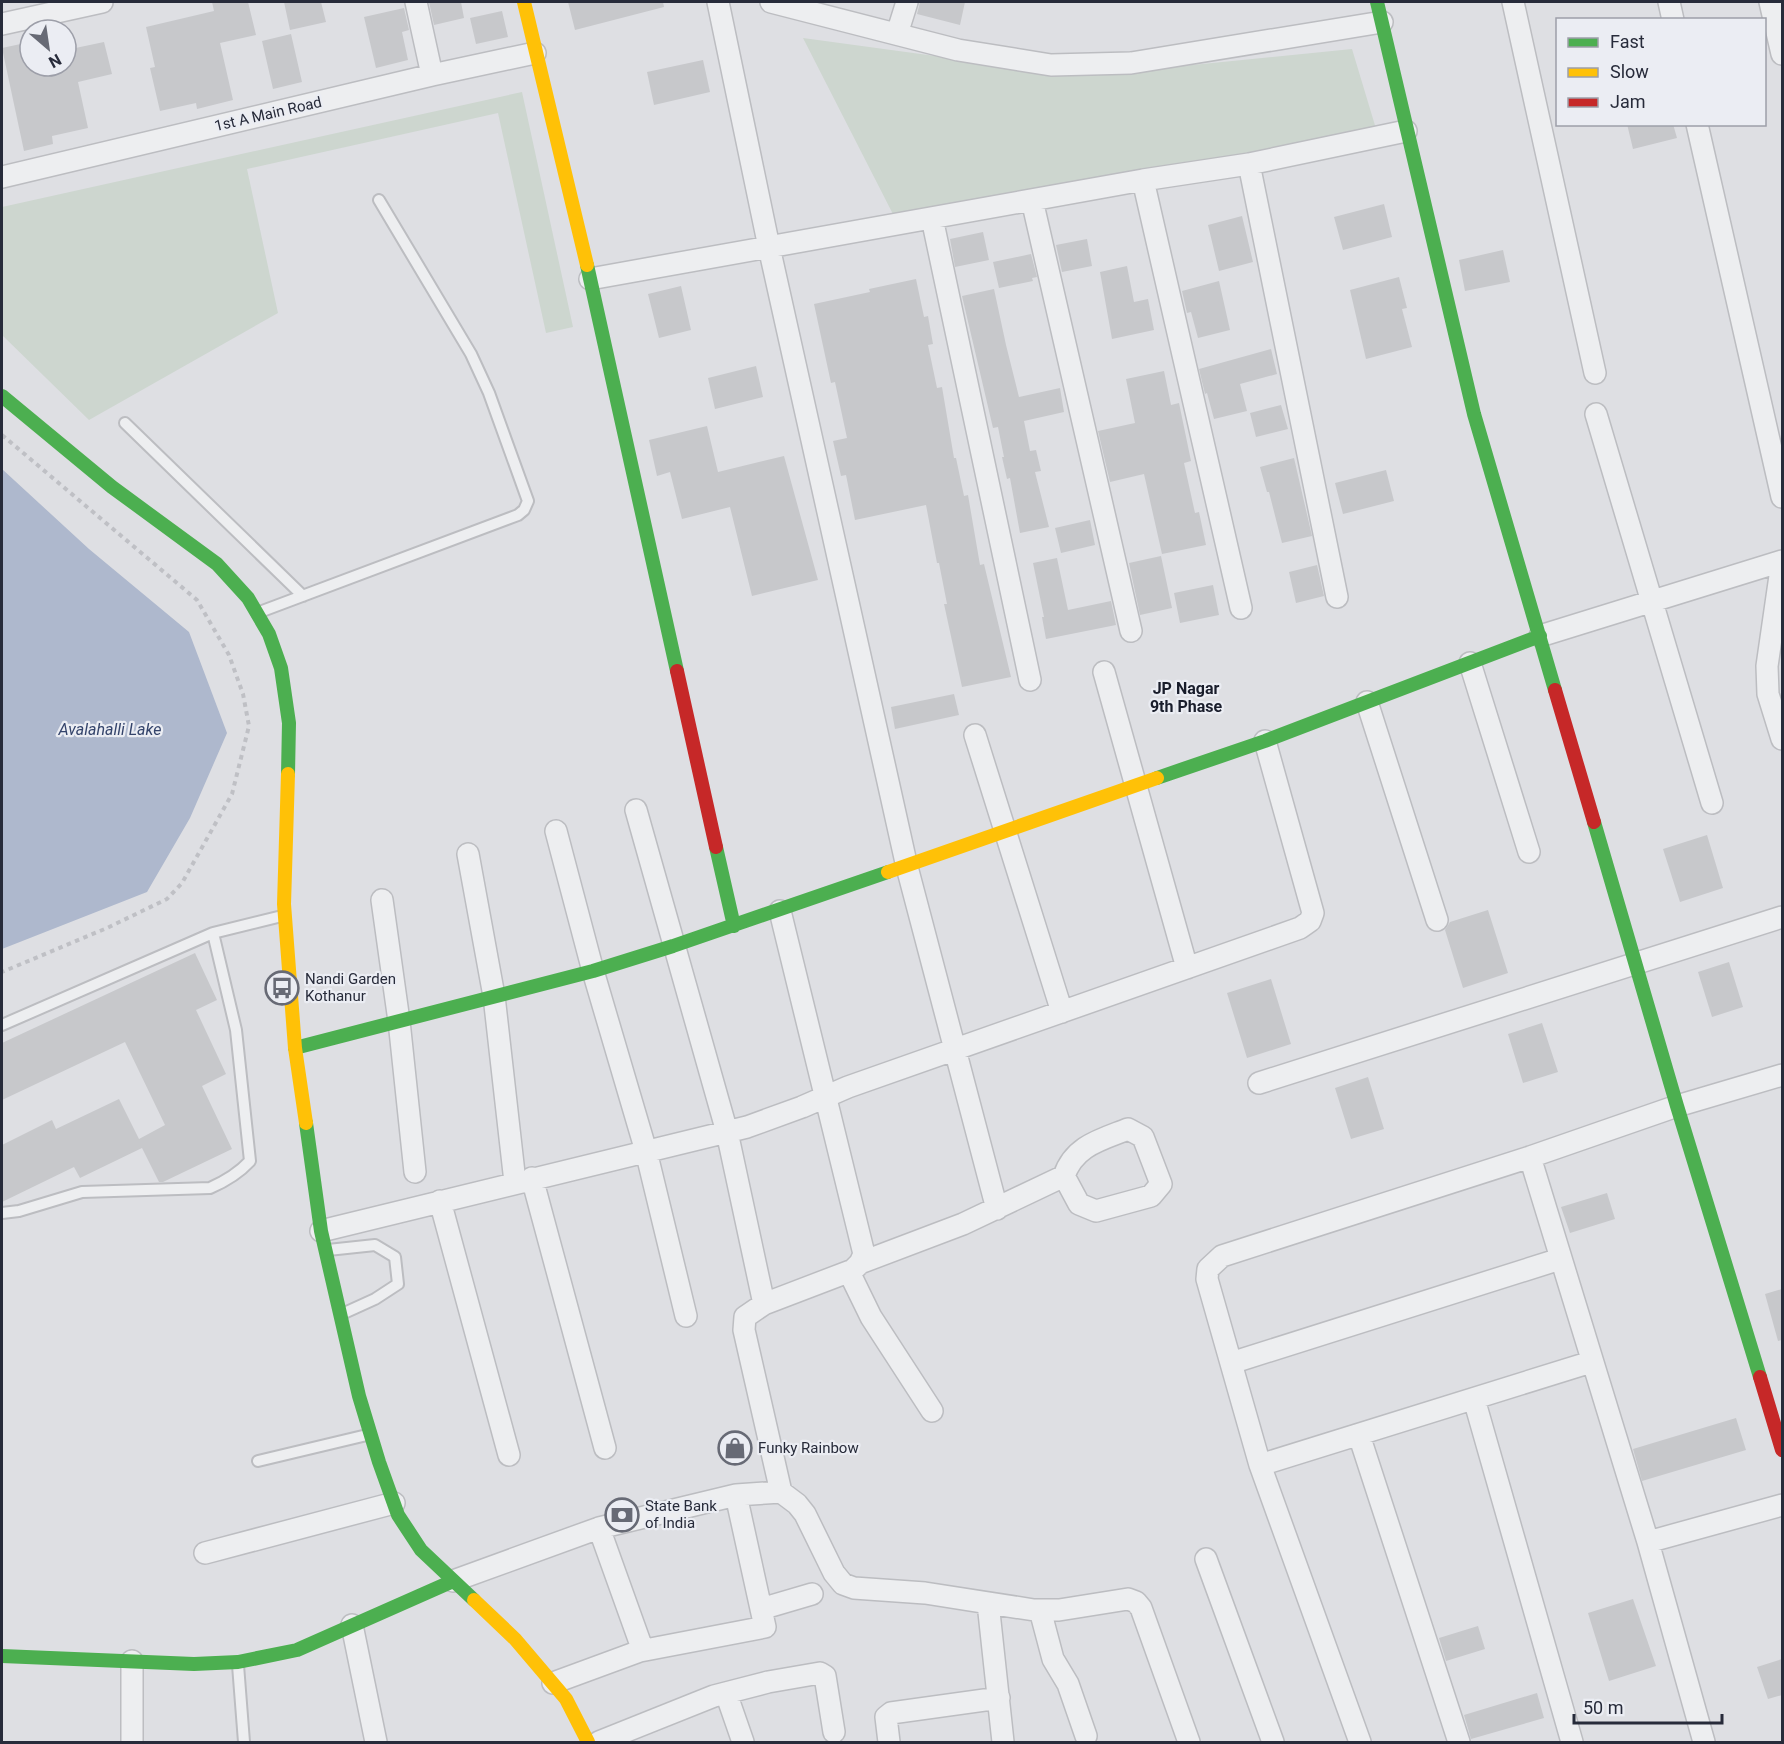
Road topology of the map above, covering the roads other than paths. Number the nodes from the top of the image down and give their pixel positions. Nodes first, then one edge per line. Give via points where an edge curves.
1 (102, 2) edge
2 (416, 2) edge
3 (524, 2) edge
4 (718, 2) edge
5 (771, 2) edge
6 (907, 2) edge
7 (1513, 2) edge
8 (1669, 2) edge
9 (1770, 2) edge
10 (1380, 12) edge
11 (1673, 18) edge
12 (2, 24) edge
13 (897, 34) junction
14 (536, 53) junction
15 (1782, 54) edge
16 (432, 75) junction
17 (1697, 126) edge
18 (1406, 131) junction
19 (1249, 164) junction
20 (2, 177) edge
21 (1143, 180) junction
22 (379, 200) dead end
23 (1032, 200) junction
24 (932, 218) junction
25 (769, 247) junction
26 (590, 279) junction
27 (1595, 373) dead end
28 (2, 396) edge
29 (1596, 414) dead end
30 (126, 423) dead end
31 (1782, 497) edge
32 (1782, 562) edge
33 (303, 596) junction
34 (1337, 597) dead end
35 (1652, 602) junction
36 (1241, 608) dead end
37 (257, 613) junction
38 (1131, 631) dead end
39 (1540, 636) junction
40 (1470, 663) junction
41 (1104, 672) dead end
42 (1030, 680) dead end
43 (1367, 702) junction
44 (975, 735) dead end
45 (1782, 739) edge
46 (1265, 741) junction
47 (1136, 787) junction
48 (1712, 803) dead end
49 (636, 810) dead end
50 (556, 831) dead end
51 (1007, 831) junction
52 (1529, 852) dead end
53 (468, 854) dead end
54 (907, 867) junction
55 (382, 900) dead end
56 (780, 911) junction
57 (285, 915) junction
58 (1782, 918) edge
59 (1437, 920) dead end
60 (734, 926) junction
61 (213, 933) junction
62 (674, 946) junction
63 (1635, 964) junction
64 (1187, 968) junction
65 (593, 970) junction
66 (494, 996) junction
67 (1062, 1012) junction
68 (399, 1021) junction
69 (2, 1025) edge
70 (295, 1048) junction
71 (954, 1050) junction
72 (1782, 1075) edge
73 (1258, 1083) dead end
74 (825, 1098) junction
75 (1677, 1106) junction
76 (727, 1132) junction
77 (646, 1151) junction
78 (1530, 1157) junction
79 (415, 1172) dead end
80 (1064, 1176) junction
81 (524, 1180) junction
82 (440, 1201) junction
83 (997, 1209) junction
84 (2, 1213) edge
85 (323, 1241) junction
86 (1560, 1259) junction
87 (855, 1267) junction
88 (764, 1304) junction
89 (340, 1315) junction
90 (686, 1316) dead end
91 (1591, 1362) junction
92 (1231, 1363) junction
93 (1474, 1400) junction
94 (932, 1411) dead end
95 (371, 1434) junction
96 (1359, 1435) junction
97 (605, 1448) dead end
98 (1782, 1450) edge
99 (509, 1455) dead end
100 (258, 1461) dead end
101 (1260, 1466) junction
102 (781, 1492) junction
103 (735, 1495) junction
104 (394, 1503) junction
105 (1782, 1505) edge
106 (599, 1528) junction
107 (1648, 1542) junction
108 (205, 1553) dead end
109 (1206, 1559) dead end
110 (453, 1581) junction
111 (812, 1594) dead end
112 (988, 1603) junction
113 (760, 1609) junction
114 (1040, 1610) junction
115 (352, 1625) junction
116 (640, 1651) junction
117 (2, 1656) edge
118 (132, 1661) junction
119 (238, 1662) junction
120 (553, 1683) junction
121 (726, 1693) junction
122 (999, 1698) junction
123 (834, 1732) dead end
124 (1086, 1736) dead end
125 (132, 1743) edge
126 (244, 1743) edge
127 (376, 1743) edge
128 (588, 1743) edge
129 (599, 1743) edge
130 (742, 1743) edge
131 (889, 1743) edge
132 (1003, 1743) edge
133 (1189, 1743) edge
134 (1273, 1743) edge
135 (1360, 1743) edge
136 (1459, 1743) edge
137 (1572, 1743) edge
138 (1704, 1743) edge

1 - 12 street
2 - 16 street
3 - 14 street
4 - 25 street
5 - 13 street
6 - 13 street
7 - 27 street
8 - 11 street
9 - 15 street
10 - 13 street via 1131,63 1051,65 958,50
10 - 18 street
14 - 16 street, 1st A Main Road
14 - 26 street
16 - 20 street, 1st A Main Road
17 - 31 street
18 - 19 street
18 - 39 street via 1474,414
19 - 21 street
19 - 34 street
21 - 23 street
21 - 36 street
22 - 33 lane via 475,364 528,501 518,515
23 - 24 street
23 - 38 street
24 - 25 street
24 - 42 street
25 - 26 street
25 - 54 street
26 - 60 street
28 - 37 street via 112,487 217,564
29 - 35 street
30 - 33 lane
32 - 35 street
32 - 45 street via 1767,666 1768,694
33 - 37 lane
35 - 39 street
35 - 48 street
37 - 57 street via 281,668 289,723
39 - 40 street
39 - 63 street
40 - 43 street
40 - 52 street
41 - 47 street
43 - 46 street
43 - 59 street
44 - 51 street
46 - 47 street
46 - 64 street via 1313,913 1300,928
47 - 51 street
47 - 64 street
49 - 62 street
50 - 65 street
51 - 54 street
51 - 67 street
53 - 66 street
54 - 56 street
54 - 71 street
55 - 68 street
56 - 60 street
56 - 74 street
57 - 61 lane
57 - 70 street
58 - 63 street
60 - 62 street
61 - 69 lane
61 - 84 lane via 236,1030 250,1161 228,1180 210,1188 82,1192
62 - 65 street
62 - 76 street
63 - 73 street
63 - 75 street
64 - 67 street
65 - 66 street
65 - 77 street
66 - 68 street
66 - 81 street
67 - 71 street
68 - 70 street
68 - 79 street
70 - 85 street
71 - 74 street
71 - 83 street
72 - 75 street
74 - 76 street
74 - 87 street via 864,1254
75 - 78 street
75 - 98 street
76 - 77 street
76 - 88 street
77 - 81 street
77 - 90 street
78 - 86 street
78 - 92 street via 1222,1256 1208,1269 1207,1279
80 - 80 street via 1068,1164 1085,1147 1128,1129 1143,1137 1161,1184 1151,1196 1096,1211 1079,1204
80 - 83 street
81 - 82 street
81 - 97 street
82 - 85 street
82 - 99 street
83 - 87 street
85 - 89 street
85 - 89 lane via 375,1245 395,1257 398,1284
86 - 91 street
86 - 92 street
87 - 88 street
87 - 94 street via 871,1317
88 - 102 street via 745,1317 744,1330
89 - 95 street
91 - 93 street
91 - 107 street
92 - 101 street
93 - 96 street
93 - 137 street
95 - 100 lane
95 - 104 street
96 - 101 street
96 - 136 street
101 - 135 street
102 - 103 street
102 - 112 street via 805,1515 843,1584
103 - 106 street
103 - 113 street
104 - 108 street
104 - 110 street via 421,1550
105 - 107 street
106 - 110 street
106 - 116 street via 642,1645
107 - 138 street
109 - 134 street
110 - 115 street
110 - 120 street via 515,1639
111 - 113 street
112 - 114 street
112 - 122 street
113 - 116 street via 765,1627
114 - 124 street via 1053,1659 1068,1684
114 - 133 street via 1128,1599 1136,1602
115 - 119 street via 297,1650
115 - 127 street
116 - 120 street
117 - 118 street
118 - 119 street
118 - 125 street
119 - 126 lane
120 - 128 street via 575,1714
121 - 123 street via 823,1674
121 - 129 street
121 - 130 street
122 - 131 street via 891,1713 886,1717
122 - 132 street

